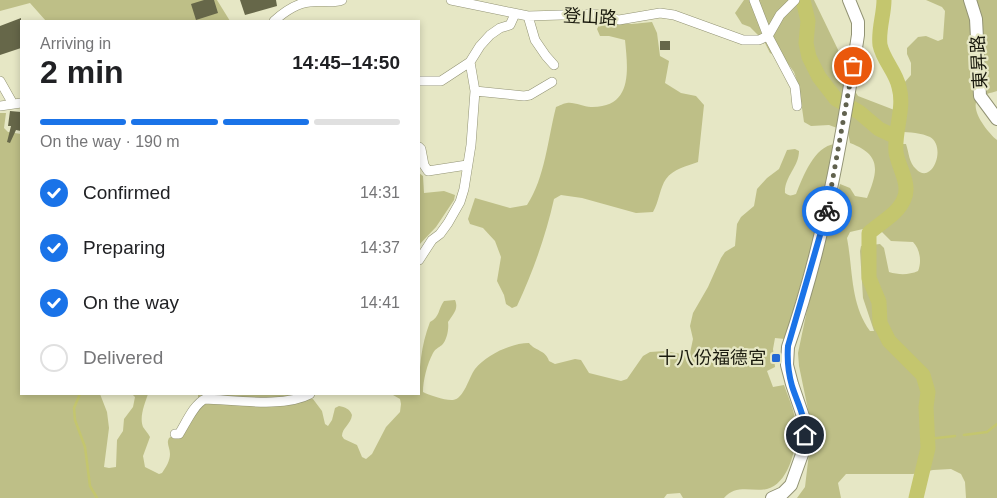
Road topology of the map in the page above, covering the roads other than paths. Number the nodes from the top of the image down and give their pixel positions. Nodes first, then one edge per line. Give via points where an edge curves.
1 (342, 0) edge
2 (451, 0) edge
3 (754, 0) edge
4 (795, 0) edge
5 (849, 0) edge
6 (970, 0) edge
7 (515, 14) junction
8 (528, 16) junction
9 (275, 20) edge
10 (768, 36) junction
11 (470, 62) junction
12 (554, 65) dead end
13 (0, 81) edge
14 (420, 81) edge
15 (552, 82) dead end
16 (474, 91) junction
17 (17, 104) edge
18 (0, 106) edge
19 (797, 106) dead end
20 (997, 119) edge
21 (420, 148) edge
22 (467, 165) junction
23 (420, 258) edge
24 (308, 395) edge
25 (174, 434) dead end
26 (772, 498) edge

1 - 9 street via 298,4
2 - 7 street, 登山路
3 - 10 street
4 - 10 street via 780,14
5 - 26 street via 858,22 858,35 848,102 828,207 788,346 787,366 806,425 804,446 792,485 783,494
6 - 20 street, 東昇路 via 976,19 980,96
7 - 8 street, 登山路
7 - 11 street via 510,24 490,35
8 - 10 street, 登山路 via 595,14 619,20 660,13 743,40 759,40
8 - 12 street via 536,40
10 - 19 street via 795,87
11 - 14 street via 441,81
11 - 16 street
13 - 17 street
15 - 16 street via 524,96
16 - 22 street
17 - 18 street
21 - 22 street via 428,171
22 - 23 street via 460,202
24 - 25 street via 278,402 205,399 179,434

